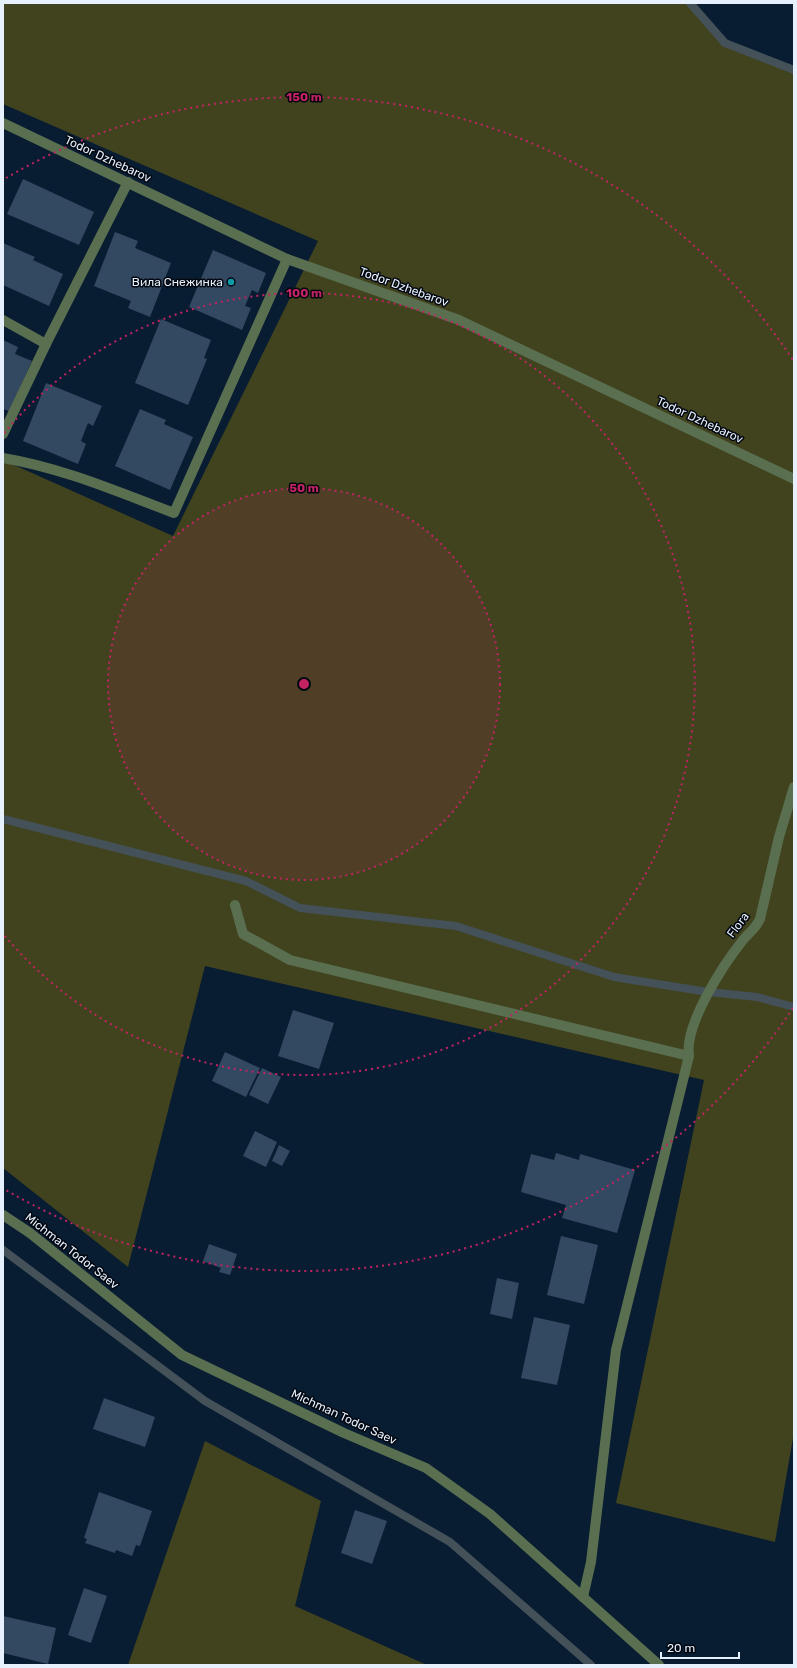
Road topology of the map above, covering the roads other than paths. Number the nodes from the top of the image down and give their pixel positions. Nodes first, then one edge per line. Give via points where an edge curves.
1 (3, 124) edge
2 (128, 182) junction
3 (287, 259) junction
4 (3, 320) edge
5 (46, 344) junction
6 (3, 434) edge
7 (3, 458) edge
8 (794, 479) edge
9 (794, 787) edge
10 (235, 905) dead end
11 (689, 1056) junction
12 (3, 1215) edge
13 (583, 1597) junction
14 (659, 1665) edge

1 - 2 street, Todor Dzhebarov
2 - 3 street, Todor Dzhebarov
2 - 5 street
3 - 7 street via 174,513 80,477
3 - 8 street, Todor Dzhebarov via 459,320
4 - 5 street
5 - 6 street
9 - 11 street, Flora via 779,837 760,919 756,927 743,939 708,992 687,1045
10 - 11 street via 243,934 290,960
11 - 13 street via 616,1350 591,1562
12 - 13 street, Michman Todor Saev via 30,1233 182,1355 344,1433 426,1468 490,1514
13 - 14 street, Michman Todor Saev

